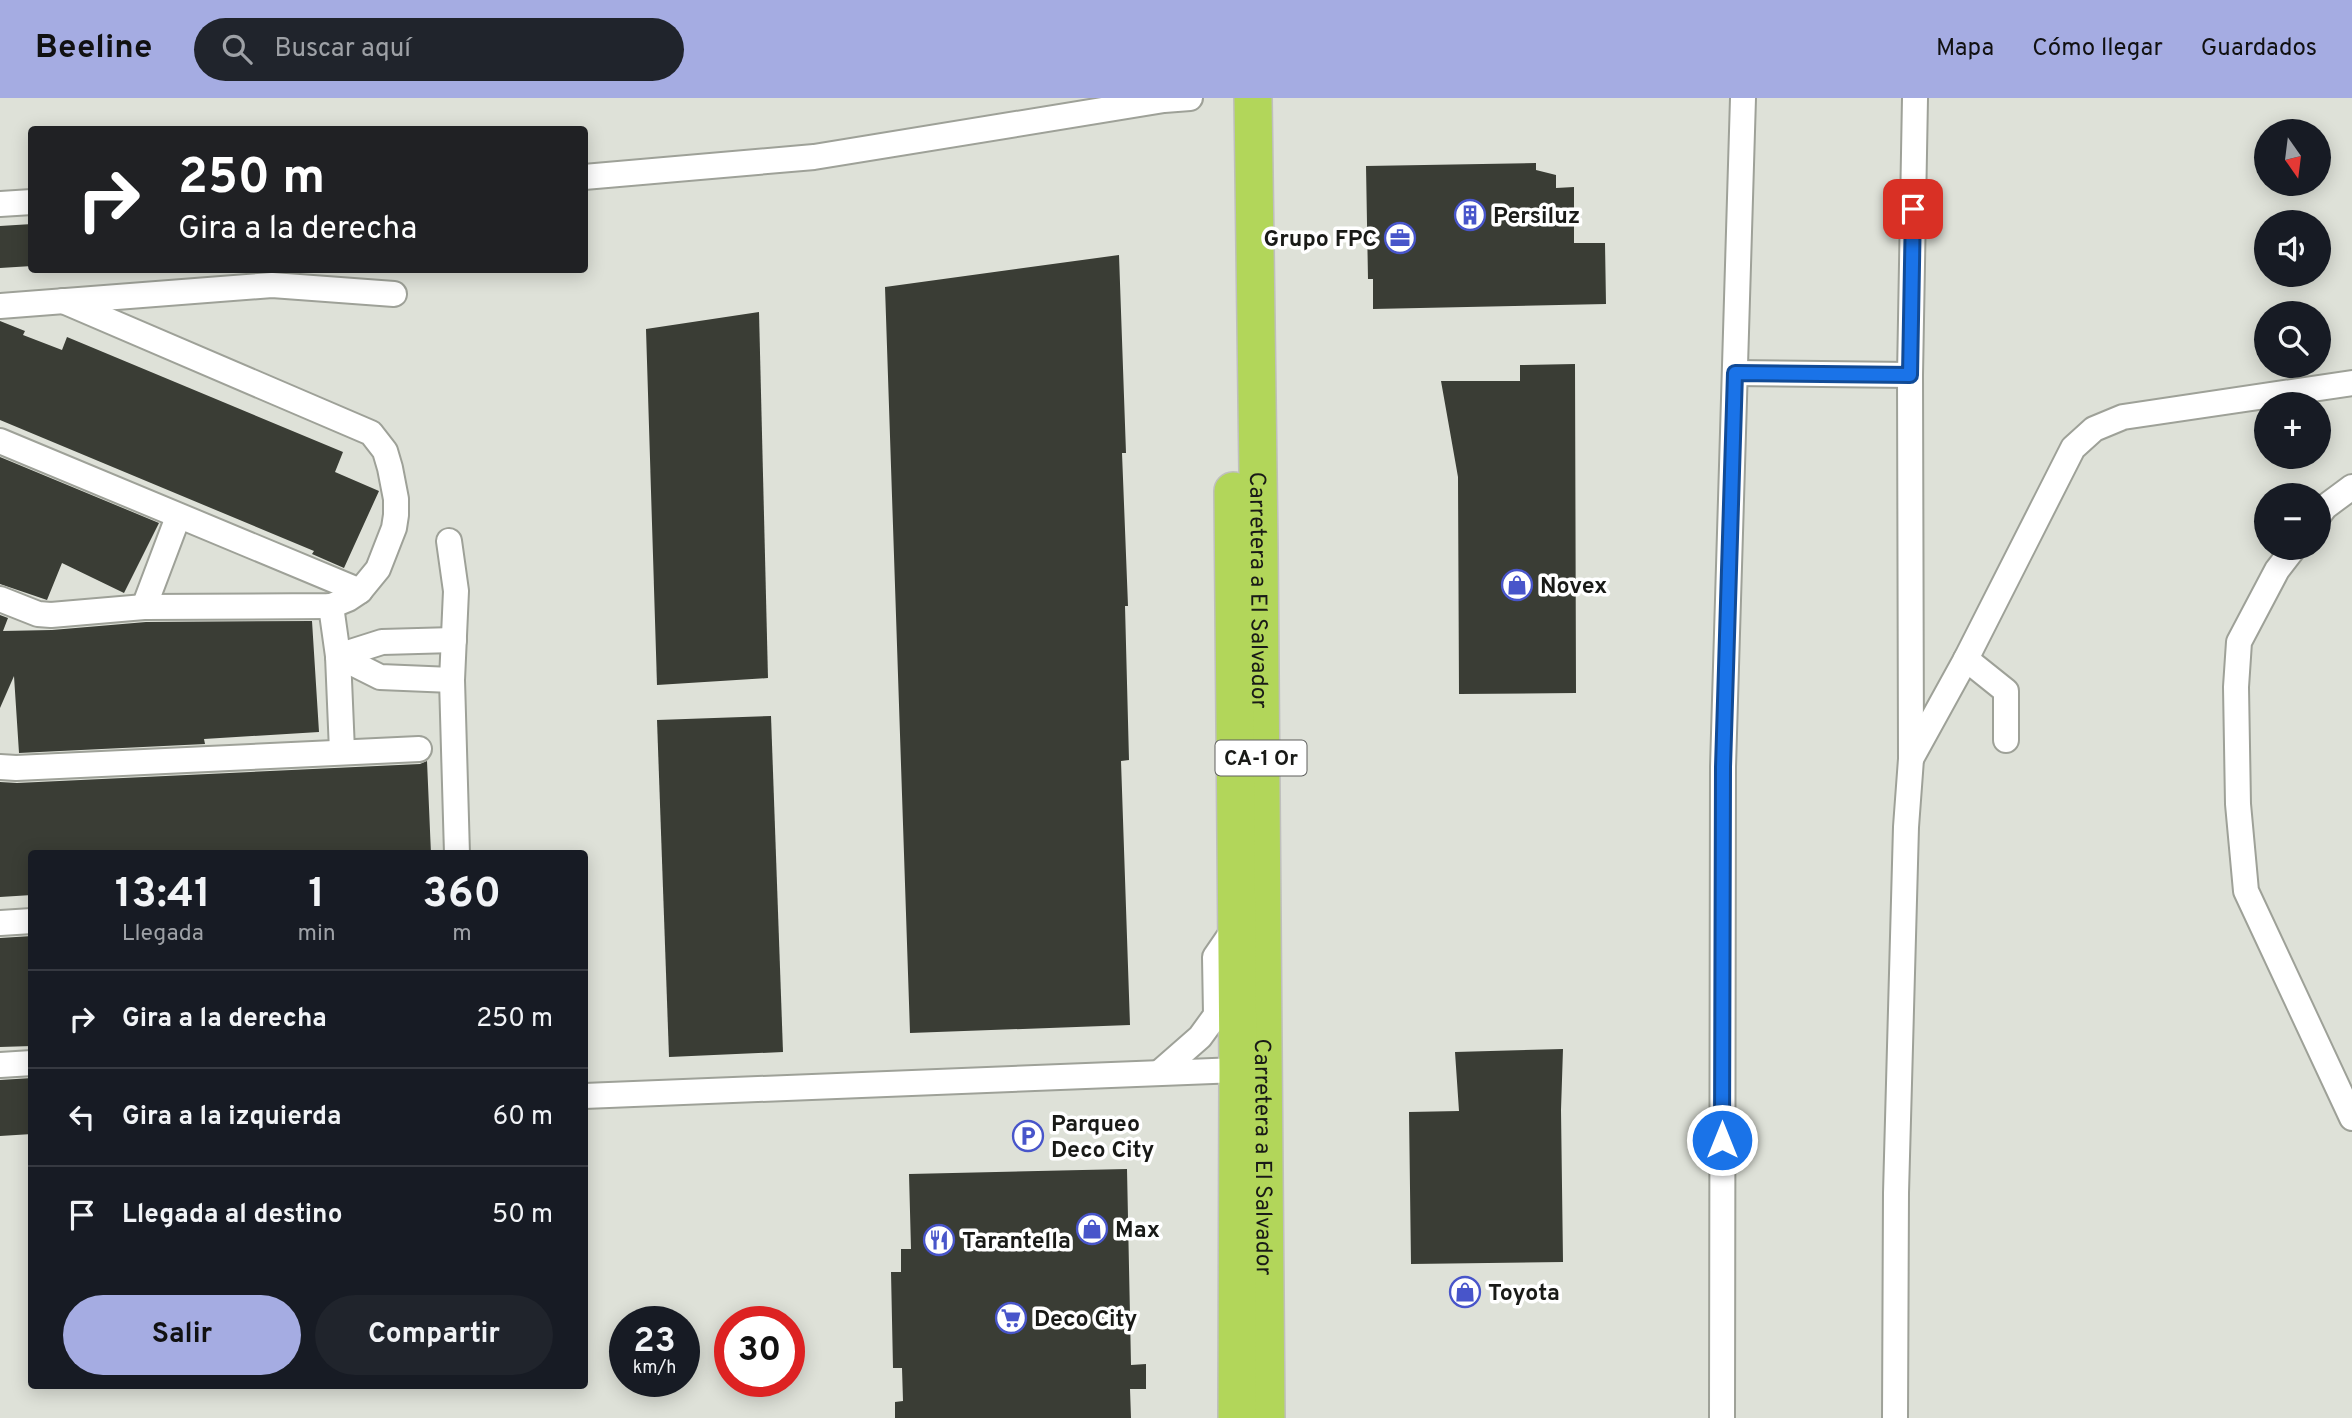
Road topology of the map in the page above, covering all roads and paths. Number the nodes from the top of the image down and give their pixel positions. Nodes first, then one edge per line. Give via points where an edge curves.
1 (1190, 98) edge
2 (1230, 98) edge
3 (1253, 98) edge
4 (1743, 98) edge
5 (1915, 98) edge
6 (588, 177) edge
7 (28, 202) edge
8 (0, 204) edge
9 (394, 294) dead end
10 (63, 301) junction
11 (0, 306) edge
12 (1735, 373) junction
13 (1910, 375) junction
14 (2352, 383) edge
15 (0, 441) edge
16 (2352, 487) edge
17 (2331, 503) edge
18 (178, 517) junction
19 (449, 541) dead end
20 (2285, 560) edge
21 (360, 591) junction
22 (0, 599) edge
23 (331, 606) junction
24 (144, 607) junction
25 (454, 640) junction
26 (338, 656) junction
27 (1966, 659) junction
28 (452, 680) junction
29 (2006, 740) dead end
30 (419, 749) dead end
31 (342, 751) junction
32 (1911, 760) junction
33 (0, 767) edge
34 (457, 850) edge
35 (28, 921) edge
36 (0, 923) edge
37 (1237, 925) junction
38 (28, 1063) edge
39 (0, 1065) edge
40 (1238, 1070) junction
41 (1160, 1072) junction
42 (588, 1096) edge
43 (2352, 1118) edge
44 (1237, 1418) edge
45 (1266, 1418) edge
46 (1722, 1418) edge
47 (1895, 1418) edge

1 - 6 street via 814,157
2 - 37 highway, Carretera a El Salvador / CA-1 Or
3 - 45 highway, Carretera a El Salvador / CA-1 Or
4 - 12 street
5 - 13 street
7 - 8 street
9 - 10 street via 272,285
10 - 11 street
10 - 21 street via 371,433 388,460 396,515 378,569
12 - 13 street
12 - 46 street via 1723,767
13 - 32 street
14 - 27 street via 2123,417 2094,429 2073,447
15 - 18 street
16 - 17 street
18 - 21 street
18 - 24 street
19 - 25 street via 456,590
20 - 43 street via 2239,642 2238,803 2246,891
21 - 23 street
22 - 24 street via 51,615
23 - 24 street
23 - 26 street
25 - 26 street via 382,642
25 - 28 street
26 - 28 street via 380,677
26 - 31 street
27 - 29 street via 2006,691
27 - 32 street
28 - 34 street
30 - 31 street
31 - 33 street
32 - 47 street via 1896,1193
35 - 36 street
37 - 40 highway, Carretera a El Salvador / CA-1 Or
37 - 41 street via 1215,957 1216,1015 1200,1037
38 - 39 street
40 - 41 street
40 - 44 highway, Carretera a El Salvador / CA-1 Or
41 - 42 street

